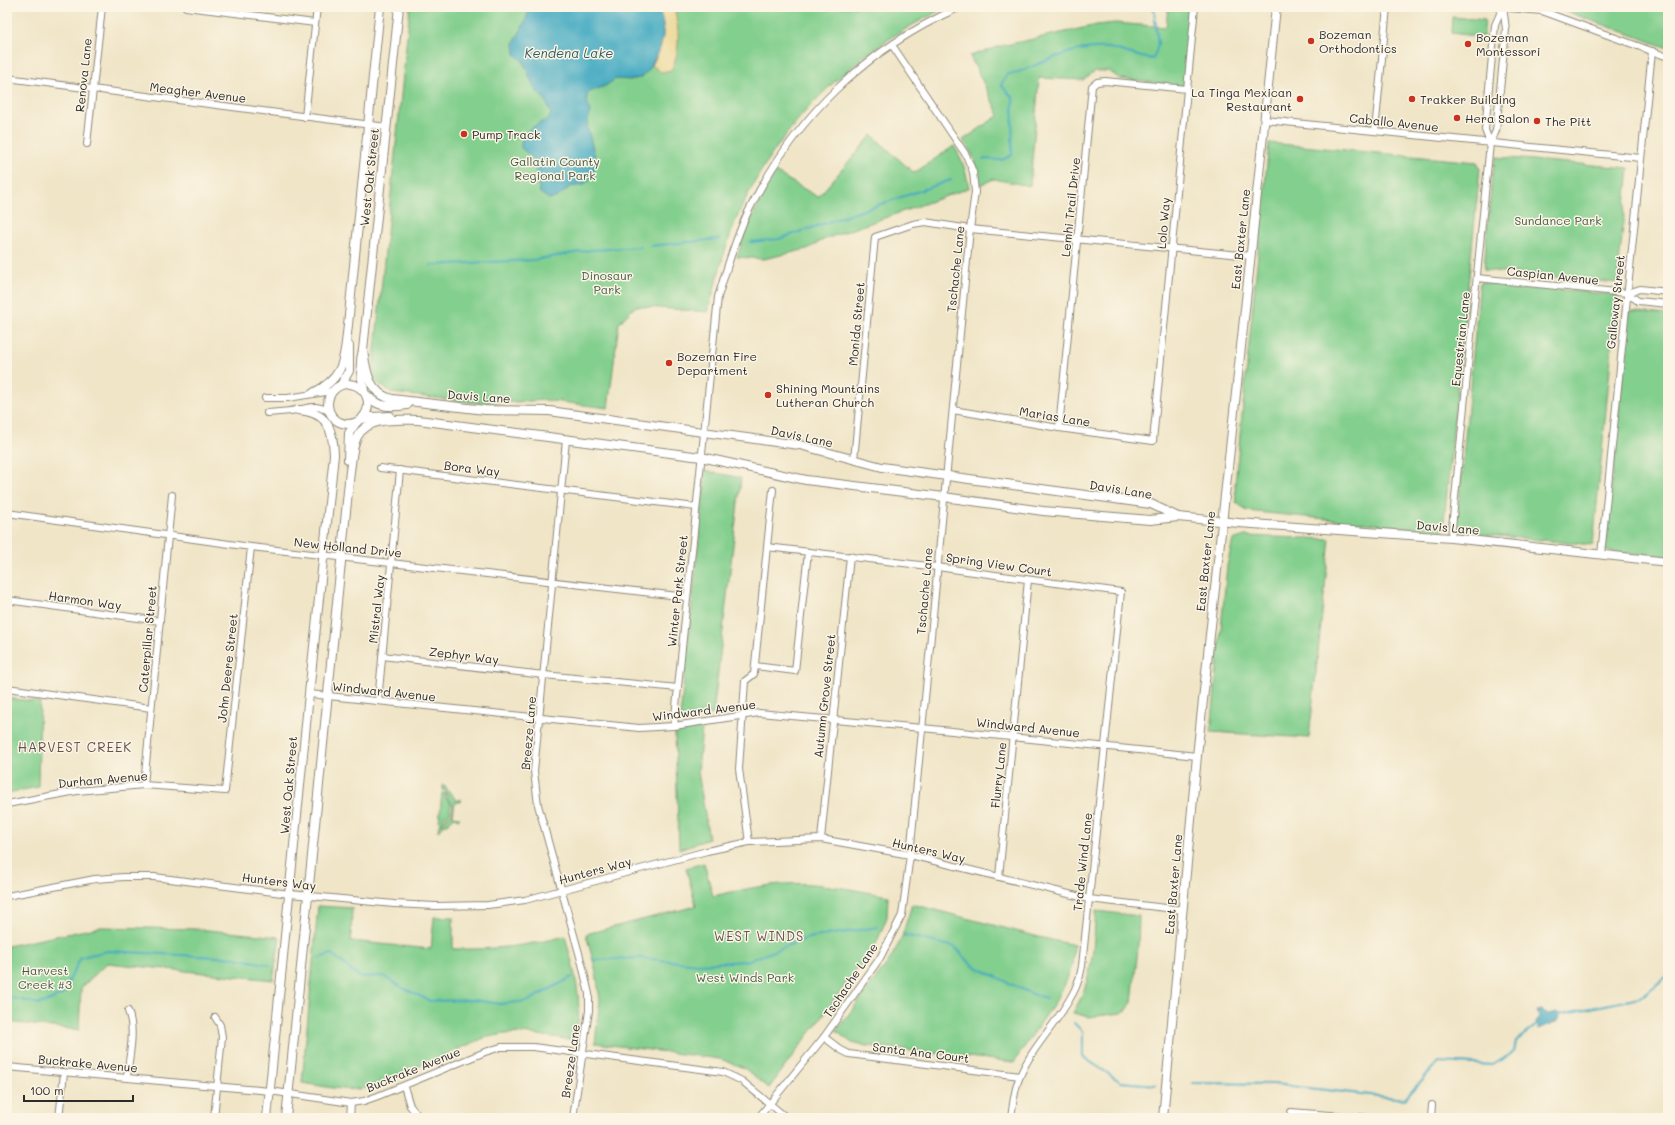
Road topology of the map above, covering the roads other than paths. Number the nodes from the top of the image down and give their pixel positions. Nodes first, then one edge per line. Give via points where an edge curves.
1 (102, 7) edge
2 (186, 7) edge
3 (317, 7) edge
4 (380, 7) edge
5 (399, 7) edge
6 (960, 7) edge
7 (1195, 7) edge
8 (1276, 7) edge
9 (1388, 7) edge
10 (1501, 7) edge
11 (315, 23) junction
12 (892, 45) junction
13 (1652, 51) junction
14 (1668, 57) edge
15 (7, 78) edge
16 (1187, 89) junction
17 (93, 90) junction
18 (305, 117) junction
19 (1265, 120) junction
20 (367, 125) junction
21 (387, 127) junction
22 (1375, 131) junction
23 (1490, 143) junction
24 (87, 144) dead end
25 (1641, 158) junction
26 (970, 229) junction
27 (1078, 239) junction
28 (1172, 249) junction
29 (1251, 256) junction
30 (1477, 278) junction
31 (1668, 292) edge
32 (1627, 293) junction
33 (1668, 304) edge
34 (348, 326) junction
35 (363, 350) junction
36 (341, 385) junction
37 (332, 391) junction
38 (313, 393) junction
39 (365, 393) junction
40 (265, 398) dead end
41 (417, 403) junction
42 (298, 410) junction
43 (953, 410) junction
44 (267, 413) dead end
45 (331, 414) junction
46 (418, 420) junction
47 (359, 421) junction
48 (1059, 428) junction
49 (704, 432) junction
50 (566, 440) junction
51 (1153, 441) joint
52 (334, 455) junction
53 (701, 458) junction
54 (854, 460) junction
55 (380, 468) dead end
56 (400, 470) junction
57 (350, 471) junction
58 (946, 476) junction
59 (562, 490) junction
60 (773, 490) dead end
61 (172, 495) dead end
62 (944, 497) junction
63 (696, 507) junction
64 (7, 513) edge
65 (1178, 517) junction
66 (1222, 522) junction
67 (168, 535) junction
68 (1451, 538) junction
69 (252, 547) junction
70 (767, 547) junction
71 (808, 552) junction
72 (324, 555) junction
73 (1601, 555) junction
74 (850, 556) junction
75 (342, 557) junction
76 (391, 562) junction
77 (1668, 562) edge
78 (937, 567) junction
79 (1028, 580) junction
80 (553, 582) junction
81 (1121, 592) joint
82 (687, 596) junction
83 (7, 600) edge
84 (160, 621) junction
85 (382, 656) junction
86 (755, 666) junction
87 (544, 675) junction
88 (7, 688) edge
89 (678, 688) junction
90 (309, 694) junction
91 (327, 696) junction
92 (378, 701) junction
93 (151, 708) junction
94 (742, 715) junction
95 (540, 719) junction
96 (833, 721) junction
97 (674, 726) junction
98 (922, 728) junction
99 (1013, 737) junction
100 (1105, 746) junction
101 (1197, 756) junction
102 (144, 785) junction
103 (225, 791) joint
104 (7, 804) edge
105 (821, 839) junction
106 (749, 842) junction
107 (910, 856) junction
108 (999, 877) junction
109 (561, 890) junction
110 (290, 894) junction
111 (7, 896) edge
112 (308, 896) junction
113 (1089, 899) junction
114 (1183, 910) junction
115 (128, 1011) dead end
116 (215, 1017) dead end
117 (824, 1037) junction
118 (583, 1053) junction
119 (7, 1067) edge
120 (64, 1073) junction
121 (1020, 1076) junction
122 (127, 1077) junction
123 (216, 1086) junction
124 (404, 1086) junction
125 (270, 1091) junction
126 (288, 1094) junction
127 (351, 1103) junction
128 (769, 1104) junction
129 (1432, 1104) dead end
130 (59, 1118) edge
131 (214, 1118) edge
132 (267, 1118) edge
133 (286, 1118) edge
134 (350, 1118) edge
135 (420, 1118) edge
136 (573, 1118) edge
137 (758, 1118) edge
138 (787, 1118) edge
139 (1011, 1118) edge
140 (1163, 1118) edge
141 (1290, 1118) edge
142 (1369, 1118) edge
143 (1431, 1118) edge

1 - 17 street, Renova Lane
2 - 11 street
3 - 11 street
4 - 20 main road, West Oak Street
5 - 21 main road, West Oak Street
6 - 12 street, Winter Park Street
7 - 16 street, Lolo Way
8 - 19 main road, East Baxter Lane
9 - 22 street
10 - 13 street via 1542,11
10 - 23 street, Equestrian Lane via 1495,25 1486,115 1485,130
10 - 23 street, Equestrian Lane via 1506,29 1496,131
11 - 18 street
12 - 26 street, Tschache Lane via 966,155 973,172 975,192
12 - 49 street, Winter Park Street via 867,62 837,88 804,123 765,181 739,234 718,297
13 - 14 street
13 - 25 street, Galloway Street
15 - 17 street, Meagher Avenue
16 - 27 street, Lemhi Trail Drive via 1105,81 1092,86
16 - 28 street, Lolo Way
17 - 18 street, Meagher Avenue
17 - 24 street, Renova Lane
18 - 20 street, Meagher Avenue
19 - 22 street, Caballo Avenue
19 - 29 main road, East Baxter Lane
20 - 21 street, Meagher Avenue
20 - 34 main road, West Oak Street
21 - 35 main road, West Oak Street
22 - 23 street, Caballo Avenue
23 - 25 street, Caballo Avenue
23 - 30 street, Equestrian Lane
25 - 32 street, Galloway Street
26 - 27 street
26 - 43 street, Tschache Lane
26 - 54 street, Monida Street via 925,222 875,237
27 - 28 street
27 - 48 street, Lemhi Trail Drive
28 - 29 street
28 - 51 street, Lolo Way
29 - 66 main road, East Baxter Lane
30 - 32 street, Caspian Avenue
30 - 68 street, Equestrian Lane
31 - 32 street, Caspian Avenue via 1640,289
32 - 33 street, Caspian Avenue via 1638,301
32 - 73 street, Galloway Street
34 - 36 main road via 349,370
34 - 38 main road via 340,371 331,384
35 - 39 main road via 361,363
35 - 41 main road via 367,377 373,387 389,398
36 - 37 main road
36 - 39 main road via 351,383
37 - 38 street
37 - 45 main road via 328,404
38 - 40 street via 288,398
39 - 41 main road via 376,404 384,406
39 - 47 main road via 368,408
41 - 49 main road, Davis Lane via 485,410 549,411
42 - 44 street
42 - 45 street via 317,406
42 - 52 main road via 316,413 328,423 334,441
43 - 48 street, Marias Lane
43 - 58 street, Tschache Lane
45 - 47 main road via 344,424
45 - 52 main road via 337,433
46 - 47 main road via 383,416
46 - 50 main road, Davis Lane
46 - 57 main road via 384,421 367,426 357,437
47 - 57 main road via 350,433
48 - 51 street, Marias Lane
49 - 53 street, Winter Park Street
49 - 54 main road, Davis Lane via 800,445
50 - 53 main road, Davis Lane
50 - 59 street, Breeze Lane
52 - 72 main road, West Oak Street
53 - 62 main road, Davis Lane via 806,480
53 - 63 street, Winter Park Street
54 - 58 main road, Davis Lane
55 - 56 street, Bora Way
56 - 59 street, Bora Way
56 - 76 street, Mistral Way
57 - 75 main road
58 - 62 street, Tschache Lane
58 - 65 main road, Davis Lane via 1151,504
59 - 63 street, Bora Way
59 - 80 street, Breeze Lane
60 - 70 street
61 - 67 street, Caterpillar Street
62 - 65 main road, Davis Lane via 1073,514 1150,520
62 - 78 street, Tschache Lane
63 - 82 street, Winter Park Street
64 - 67 street, New Holland Drive
65 - 66 main road, Davis Lane
66 - 68 main road, Davis Lane
66 - 101 main road, East Baxter Lane
67 - 69 street, New Holland Drive
67 - 84 street, Caterpillar Street
68 - 73 main road, Davis Lane
69 - 72 street, New Holland Drive
69 - 103 street, John Deere Street
70 - 71 street, Spring View Court
70 - 86 street
71 - 74 street, Spring View Court
71 - 86 street via 795,671
72 - 75 street, New Holland Drive
72 - 90 main road, West Oak Street
73 - 77 main road, Davis Lane
74 - 78 street, Spring View Court
74 - 96 street, Autumn Grove Street
75 - 76 street, New Holland Drive
75 - 91 main road
76 - 80 street, New Holland Drive
76 - 85 street, Mistral Way
78 - 79 street, Spring View Court
78 - 98 street, Tschache Lane
79 - 81 street, Spring View Court
79 - 99 street, Flurry Lane
80 - 82 street, New Holland Drive
80 - 87 street, Breeze Lane
81 - 100 street, Trade Wind Lane
82 - 89 street, Winter Park Street
83 - 84 street, Harmon Way
84 - 93 street, Caterpillar Street
85 - 87 street, Zephyr Way
85 - 92 street, Mistral Way
86 - 94 street via 754,674 745,681
87 - 89 street, Zephyr Way
87 - 95 street, Breeze Lane
88 - 93 street
89 - 97 street, Winter Park Street
90 - 91 street, Windward Avenue
90 - 110 main road, West Oak Street
91 - 92 street, Windward Avenue
91 - 112 main road
92 - 95 street, Windward Avenue
93 - 102 street, Caterpillar Street
94 - 96 street, Windward Avenue via 759,713
94 - 97 street, Windward Avenue
94 - 106 street via 739,769
95 - 97 street, Windward Avenue via 639,728
95 - 109 street, Breeze Lane via 534,771 538,805
96 - 98 street, Windward Avenue
96 - 105 street, Autumn Grove Street
98 - 99 street, Windward Avenue
98 - 107 street, Tschache Lane
99 - 100 street, Windward Avenue
99 - 108 street, Flurry Lane
100 - 101 street, Windward Avenue
100 - 113 street, Trade Wind Lane
101 - 114 main road, East Baxter Lane
102 - 103 street, Durham Avenue
102 - 104 street, Durham Avenue via 78,791
105 - 106 street, Hunters Way
105 - 107 street, Hunters Way
106 - 109 street, Hunters Way
107 - 108 street, Hunters Way
107 - 117 street, Tschache Lane via 902,915 880,958
108 - 113 street, Hunters Way
109 - 112 street, Hunters Way via 525,900 435,906
109 - 118 street, Breeze Lane via 589,994
110 - 111 street, Hunters Way via 154,877 124,877 76,881
110 - 112 street, Hunters Way
110 - 125 main road, West Oak Street
112 - 126 main road
113 - 114 street, Hunters Way
113 - 121 street, Trade Wind Lane via 1082,966 1077,986
114 - 140 main road, East Baxter Lane
115 - 122 street via 132,1031
116 - 123 street via 222,1036
117 - 121 street, Santa Ana Court via 849,1054
117 - 128 street, Tschache Lane
118 - 124 street, Buckrake Avenue via 533,1046 501,1047
118 - 128 street, Buckrake Avenue via 723,1072 742,1081
118 - 136 street, Breeze Lane
119 - 120 street, Buckrake Avenue
120 - 122 street, Buckrake Avenue
120 - 130 street
121 - 139 street, Trade Wind Lane via 1013,1099
122 - 123 street, Buckrake Avenue
123 - 125 street, Buckrake Avenue
123 - 131 street
124 - 127 street, Buckrake Avenue via 364,1101
124 - 135 street via 410,1106
125 - 126 street, Buckrake Avenue
125 - 132 main road, West Oak Street
126 - 127 street, Buckrake Avenue
126 - 133 main road
127 - 134 street
128 - 137 street, Tschache Lane
128 - 138 street, Buckrake Avenue
129 - 143 street
141 - 142 street via 1290,1112

